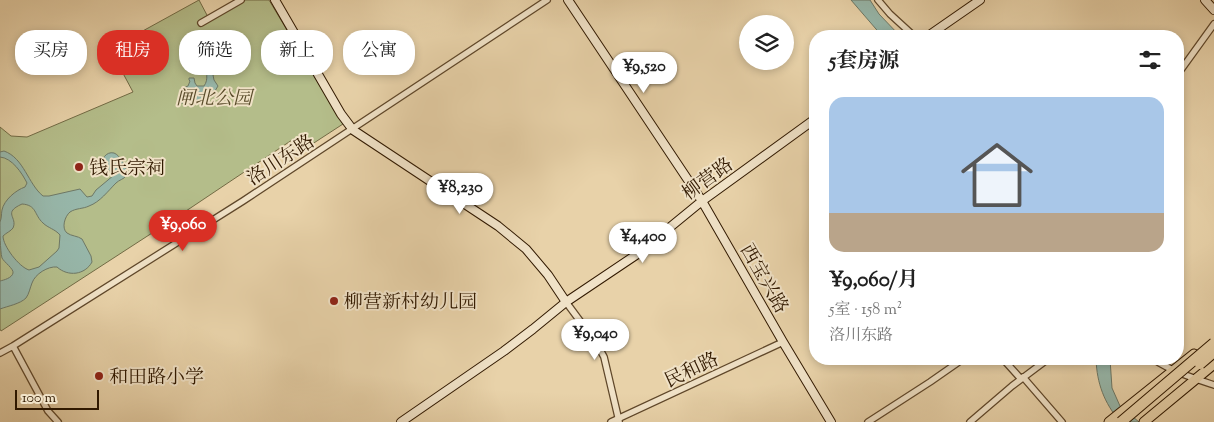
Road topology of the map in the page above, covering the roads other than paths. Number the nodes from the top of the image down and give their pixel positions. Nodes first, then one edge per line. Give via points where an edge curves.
1 (241, 0) edge
2 (275, 0) edge
3 (547, 0) edge
4 (568, 0) edge
5 (878, 0) edge
6 (980, 0) edge
7 (1205, 0) edge
8 (1214, 10) edge
9 (202, 22) dead end
10 (1214, 24) edge
11 (907, 30) edge
12 (937, 30) edge
13 (1184, 66) edge
14 (809, 123) edge
15 (353, 130) junction
16 (702, 201) junction
17 (566, 302) junction
18 (1214, 338) edge
19 (783, 342) junction
20 (1214, 343) edge
21 (13, 346) junction
22 (1214, 352) edge
23 (0, 353) edge
24 (1184, 362) edge
25 (1214, 364) edge
26 (954, 365) edge
27 (1009, 365) edge
28 (1040, 365) edge
29 (1163, 365) edge
30 (1180, 365) edge
31 (1174, 370) junction
32 (1022, 378) junction
33 (1197, 379) junction
34 (1214, 385) edge
35 (619, 421) edge
36 (58, 422) edge
37 (400, 422) edge
38 (611, 422) edge
39 (831, 422) edge
40 (868, 422) edge
41 (970, 422) edge
42 (1062, 422) edge
43 (1109, 422) edge
44 (1121, 422) edge
45 (1130, 422) edge
46 (1144, 422) edge

1 - 9 street
2 - 15 street
3 - 15 street, 洛川东路
4 - 16 street, 西宝兴路
5 - 11 street
6 - 12 street
7 - 8 street
10 - 13 street
14 - 16 street, 柳营路
15 - 17 street via 498,226 526,249
15 - 21 street, 洛川东路
16 - 17 street, 柳营路 via 636,254
16 - 19 street, 西宝兴路
17 - 35 street via 604,357
17 - 37 street, 柳营路 via 504,351
18 - 24 main road
19 - 35 street, 民和路
19 - 39 street, 西宝兴路
20 - 44 highway, bridge
21 - 23 street, 洛川东路
21 - 36 street via 48,411
22 - 45 highway, bridge
25 - 33 main road
26 - 40 street
27 - 32 street
28 - 32 street
29 - 31 street
30 - 31 main road
31 - 33 street
31 - 43 main road
32 - 41 street
32 - 42 street
33 - 34 street
33 - 46 main road
35 - 38 street, 民和路

